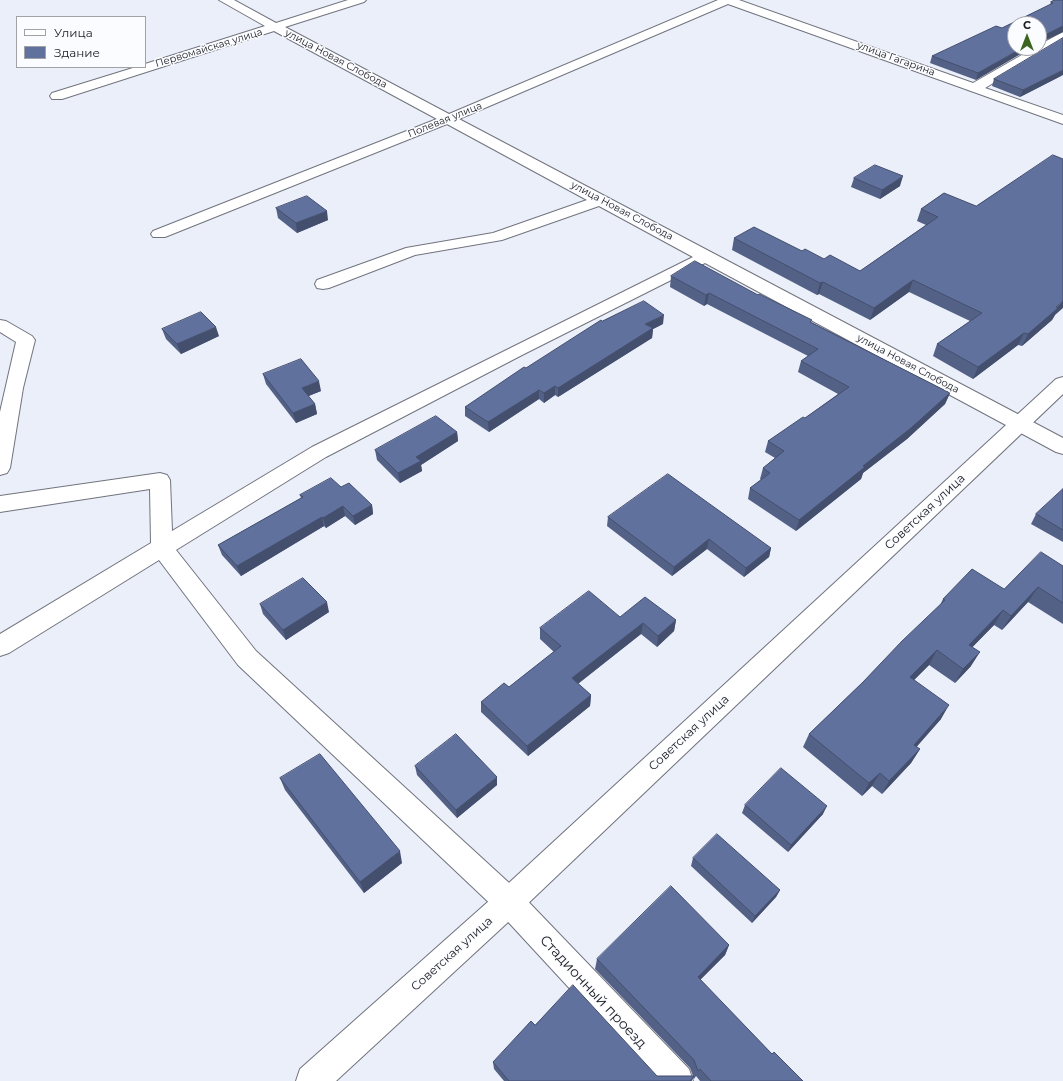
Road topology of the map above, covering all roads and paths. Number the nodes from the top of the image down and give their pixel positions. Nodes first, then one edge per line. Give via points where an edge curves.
1 (225, 0) edge
2 (360, 0) edge
3 (728, 0) edge
4 (276, 27) junction
5 (1063, 36) edge
6 (146, 68) edge
7 (146, 68) edge
8 (975, 88) junction
9 (57, 96) dead end
10 (448, 119) junction
11 (1063, 120) edge
12 (601, 200) junction
13 (159, 234) dead end
14 (707, 256) junction
15 (323, 284) dead end
16 (0, 326) edge
17 (1063, 383) edge
18 (1019, 423) junction
19 (1063, 447) edge
20 (0, 468) edge
21 (0, 504) edge
22 (162, 548) junction
23 (0, 646) edge
24 (509, 902) junction
25 (312, 1081) edge
26 (677, 1081) edge

1 - 4 street, улица Новая Слобода
2 - 4 street, Первомайская улица
3 - 8 street, улица Гагарина
3 - 10 street, Полевая улица
4 - 7 street, Первомайская улица
4 - 10 street, улица Новая Слобода
5 - 8 street
6 - 9 street, Первомайская улица
8 - 11 street, улица Гагарина
10 - 12 street, улица Новая Слобода
10 - 13 street, Полевая улица
12 - 14 street, улица Новая Слобода
12 - 15 street via 496,237 412,251
14 - 18 street, улица Новая Слобода
14 - 22 street via 319,452
16 - 20 street via 26,340 14,388
17 - 18 street, Советская улица
18 - 19 street, улица Новая Слобода
18 - 24 street, Советская улица
21 - 22 street via 160,480
22 - 23 street
22 - 24 street, Стадионный проезд via 248,658
24 - 25 street, Советская улица
24 - 26 street, Стадионный проезд

